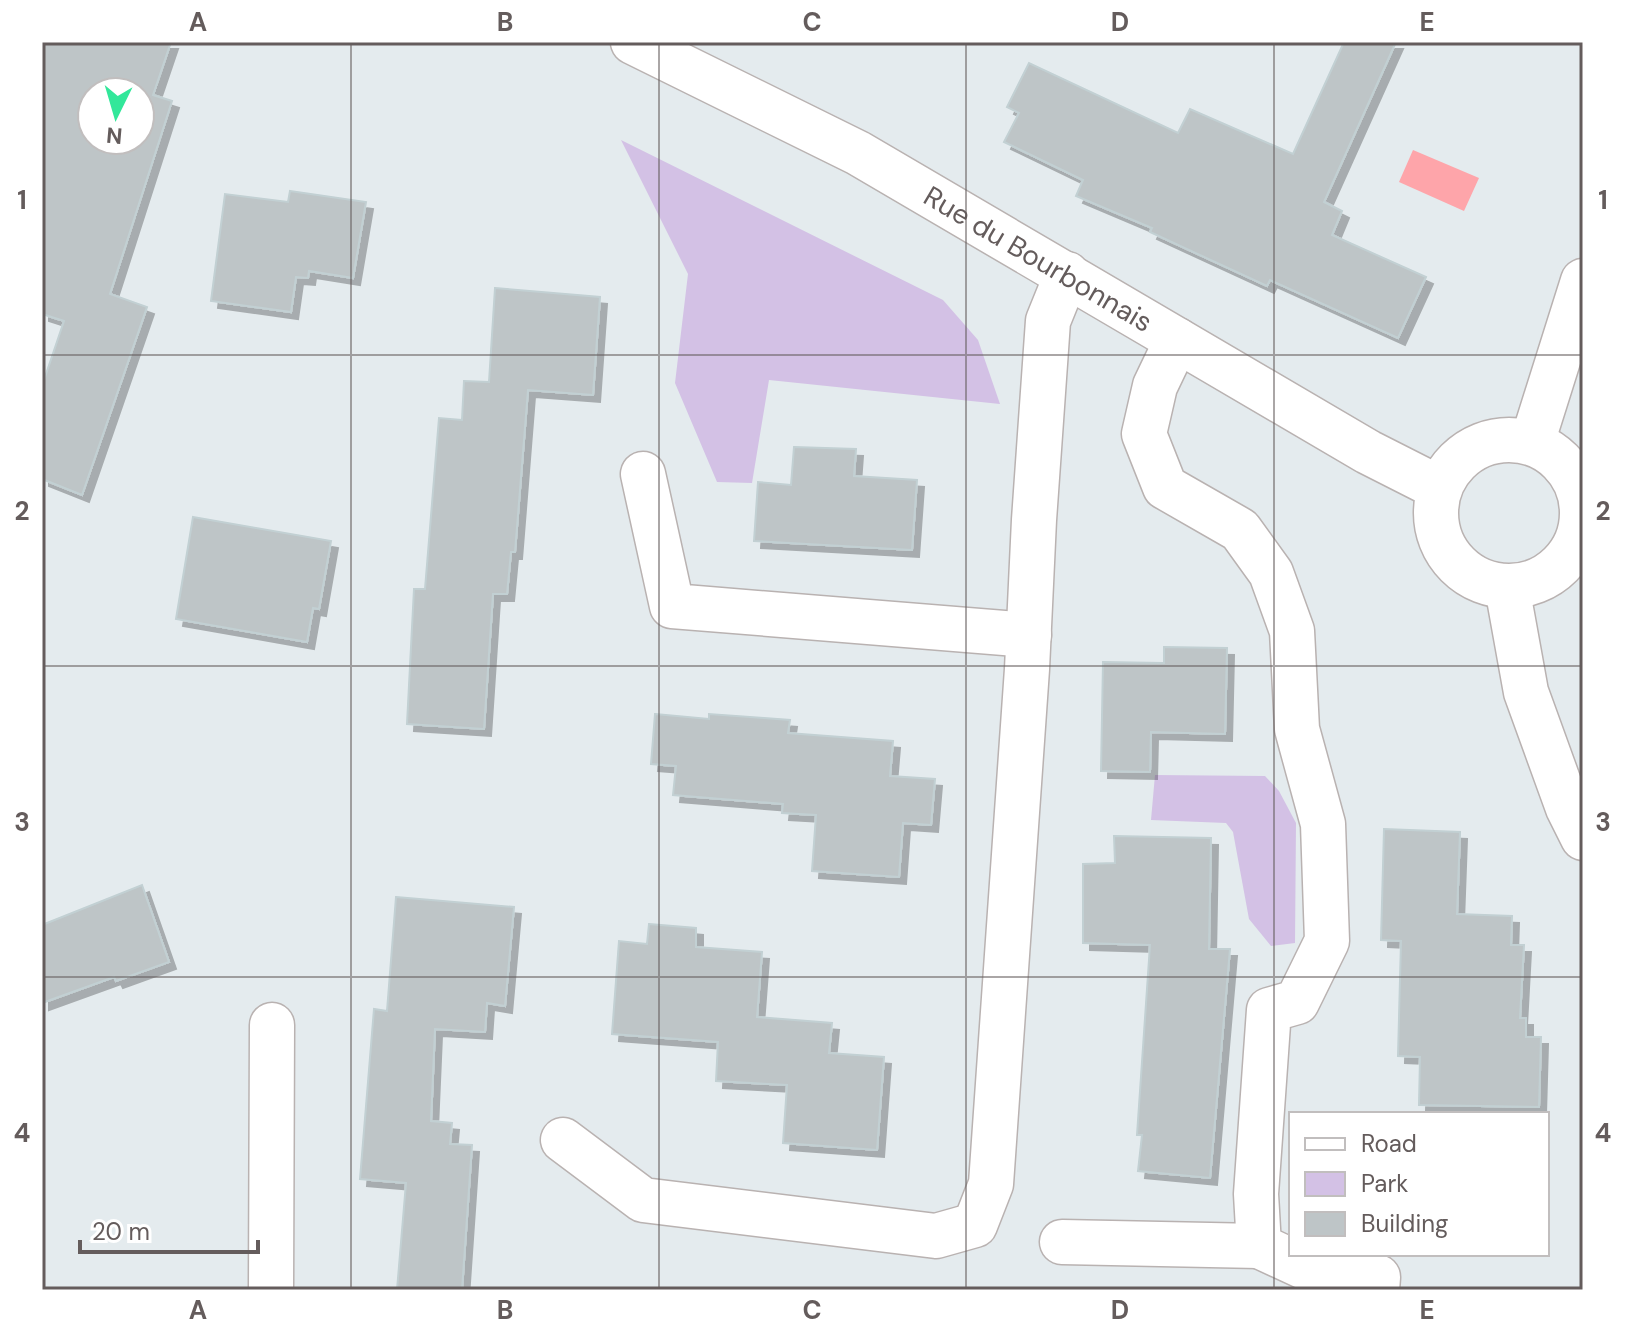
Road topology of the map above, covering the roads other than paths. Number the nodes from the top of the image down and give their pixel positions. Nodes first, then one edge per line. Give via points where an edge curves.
1 (633, 42) edge
2 (1067, 274) junction
3 (1583, 281) edge
4 (1177, 340) junction
5 (1532, 443) junction
6 (643, 474) dead end
7 (1439, 488) junction
8 (1582, 534) edge
9 (1507, 587) junction
10 (1029, 635) junction
11 (1583, 838) edge
12 (272, 1025) dead end
13 (563, 1140) dead end
14 (1062, 1242) dead end
15 (1259, 1246) junction
16 (271, 1290) edge
17 (1377, 1290) edge

1 - 2 street, Rue du Bourbonnais via 858,153
2 - 4 street, Rue du Bourbonnais
2 - 10 street via 1048,321
3 - 5 street
4 - 7 street, Rue du Bourbonnais
4 - 15 street via 1155,386 1144,434 1165,487 1240,530 1271,573 1292,631 1297,729 1323,824 1327,941 1297,1002 1269,1010 1256,1194
5 - 7 street via 1487,443 1466,453
5 - 8 street via 1568,469 1583,511
6 - 10 street via 672,606
7 - 9 street via 1437,534 1447,554 1463,572
8 - 9 street via 1560,566 1544,578
9 - 11 street via 1526,692
10 - 13 street via 991,1184 975,1225 936,1236 643,1200
12 - 16 street
14 - 15 street
15 - 17 street via 1326,1277 1378,1277

